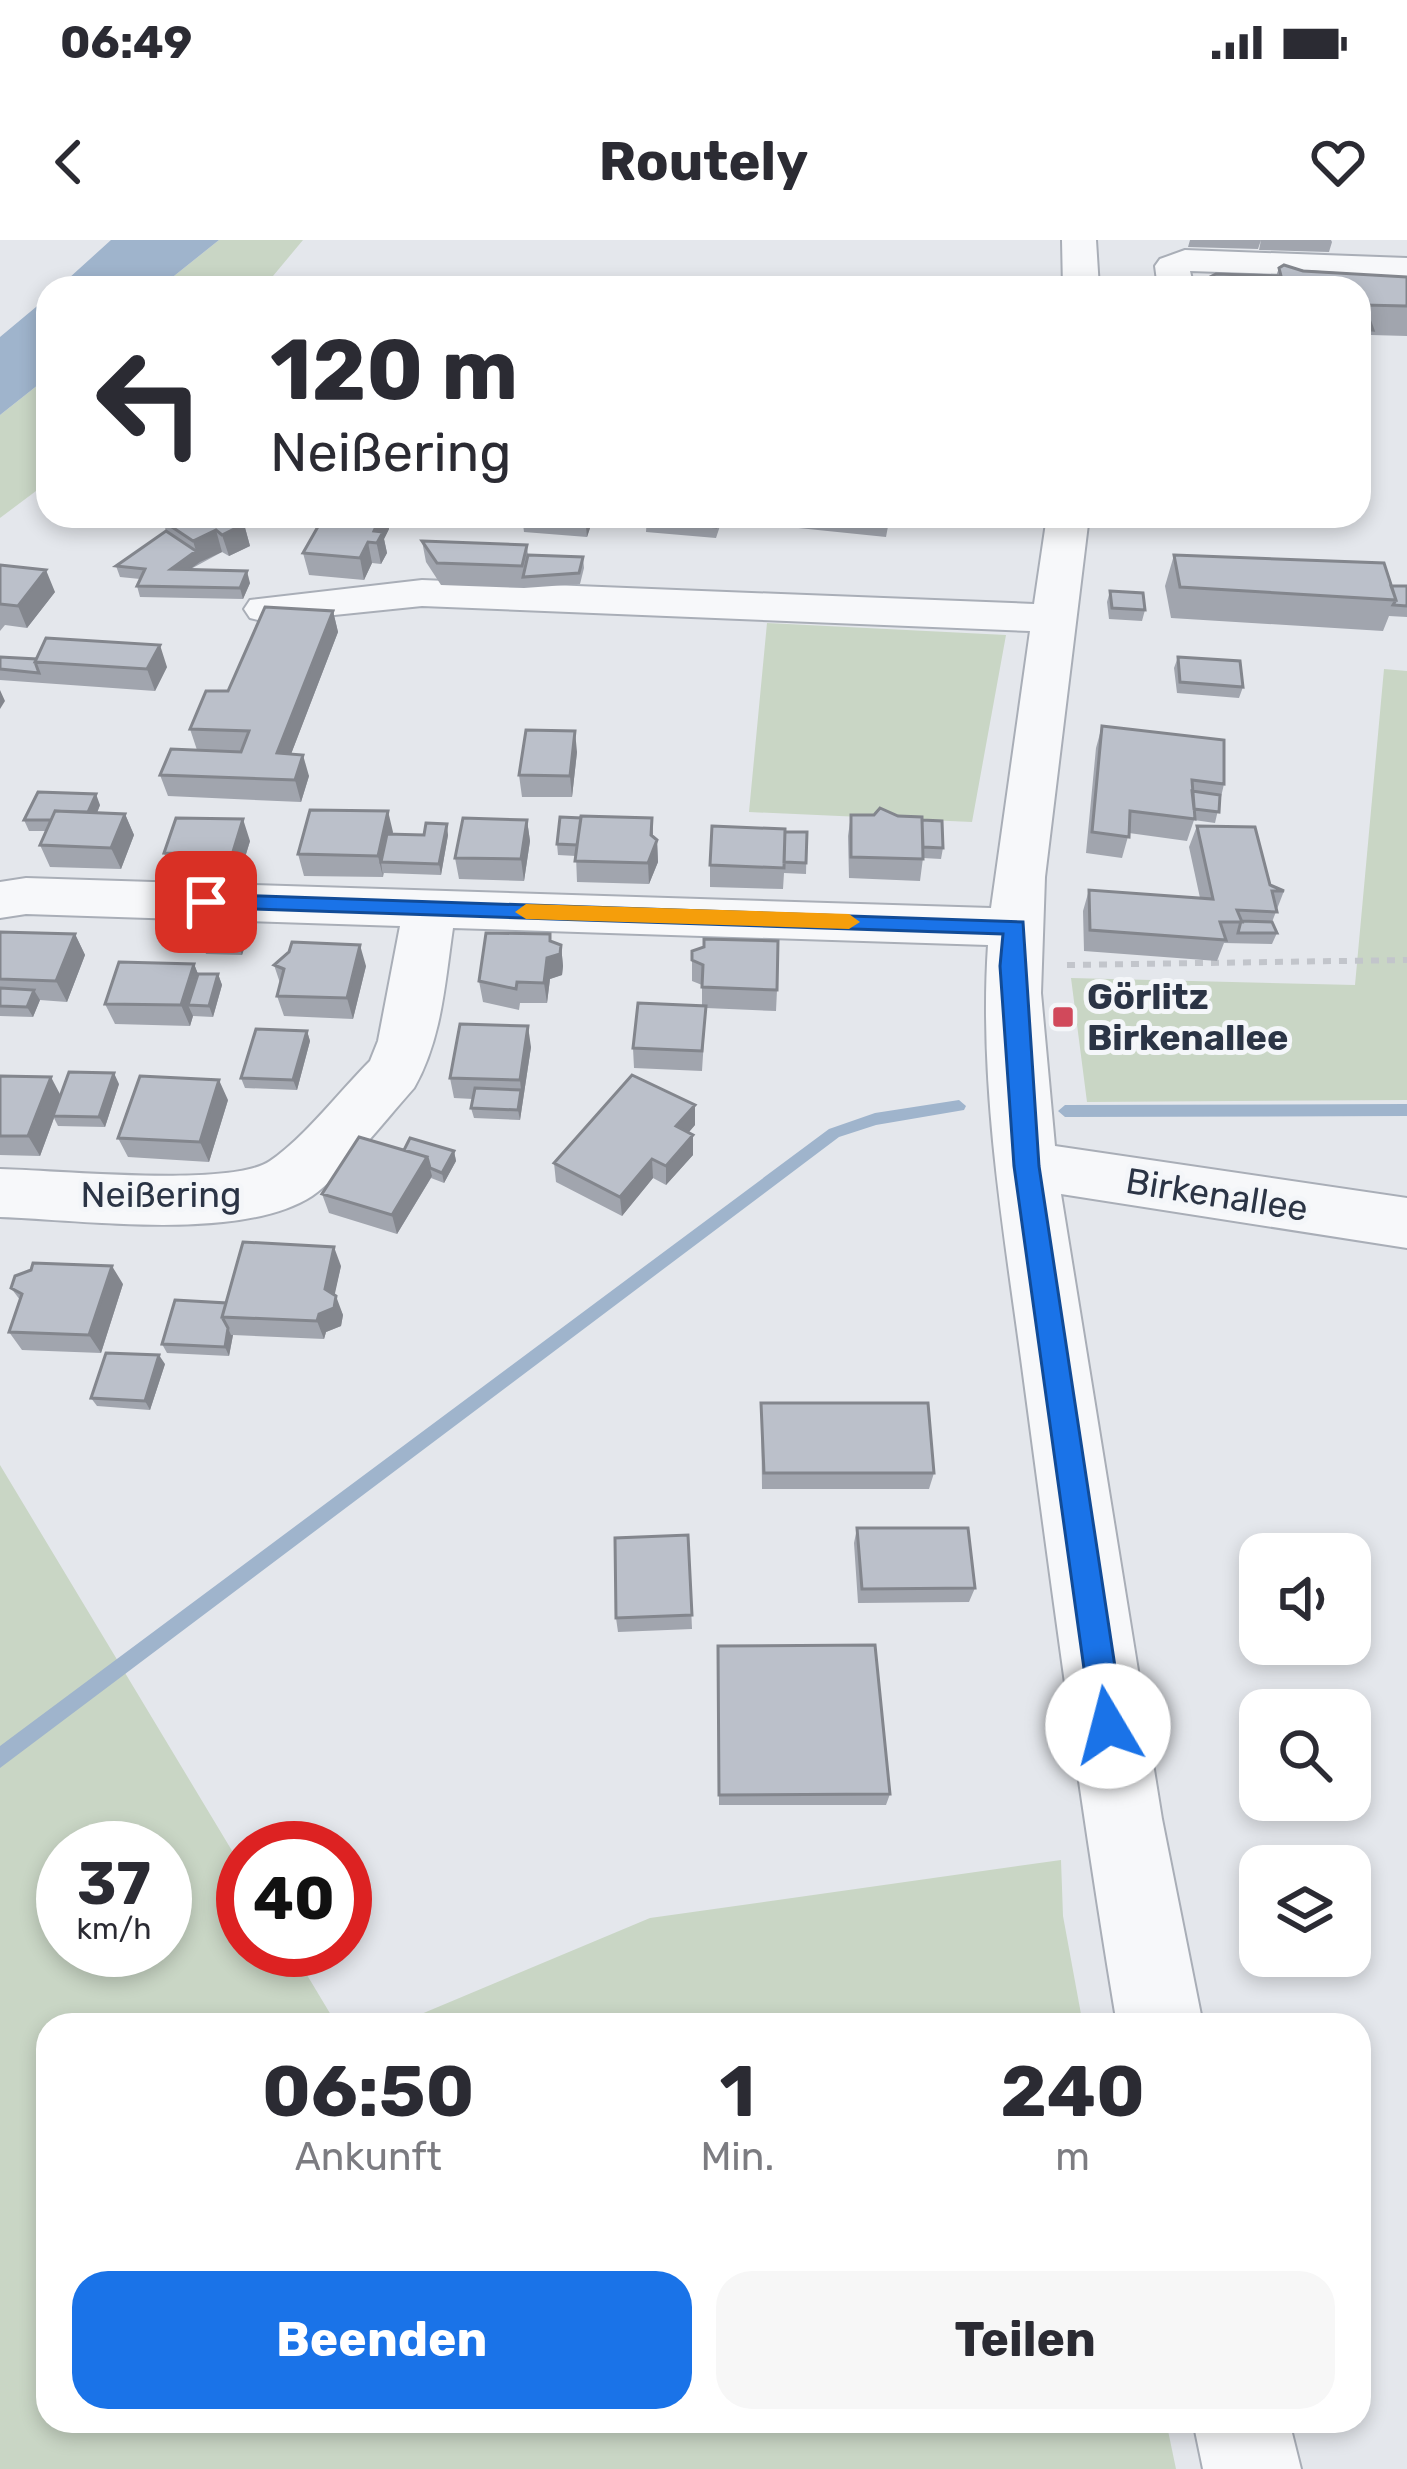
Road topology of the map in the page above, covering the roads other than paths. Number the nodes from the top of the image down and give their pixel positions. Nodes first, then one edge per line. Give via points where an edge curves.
1 (1079, 240) edge
2 (1080, 276) edge
3 (1174, 276) edge
4 (1369, 276) edge
5 (1066, 528) edge
6 (266, 609) edge
7 (1052, 619) junction
8 (0, 900) edge
9 (430, 908) junction
10 (1013, 946) junction
11 (1026, 1166) junction
12 (0, 1193) edge
13 (1407, 1223) edge
14 (1158, 2013) edge
15 (1244, 2433) edge
16 (1252, 2469) edge

1 - 2 street
3 - 4 street via 1172,266 1185,260
5 - 7 street
6 - 7 street via 461,594
7 - 10 street
8 - 9 street
9 - 10 street
9 - 12 street, Neißering via 394,1073 292,1178 253,1196 207,1199
10 - 11 street
11 - 13 street, Birkenallee
11 - 14 street
15 - 16 street

